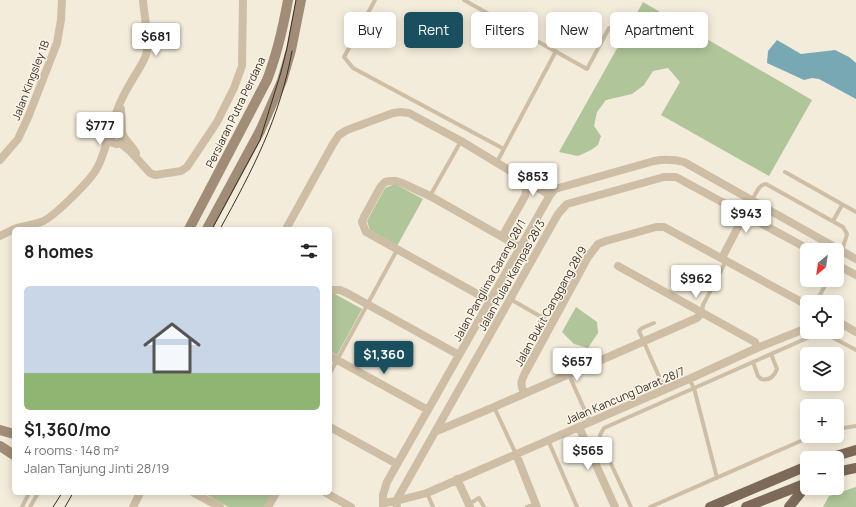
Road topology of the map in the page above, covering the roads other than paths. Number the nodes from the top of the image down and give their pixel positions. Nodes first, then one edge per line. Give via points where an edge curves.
1 (62, 0) edge
2 (143, 0) edge
3 (243, 0) edge
4 (288, 0) edge
5 (301, 0) edge
6 (375, 0) edge
7 (464, 0) edge
8 (610, 28) dead end
9 (556, 50) junction
10 (117, 138) junction
11 (461, 141) junction
12 (504, 149) junction
13 (0, 160) edge
14 (497, 162) junction
15 (785, 172) dead end
16 (525, 181) junction
17 (550, 195) junction
18 (430, 196) junction
19 (752, 200) junction
20 (842, 205) junction
21 (856, 212) edge
22 (745, 214) junction
23 (833, 221) junction
24 (22, 227) edge
25 (190, 227) edge
26 (208, 227) edge
27 (287, 227) edge
28 (12, 230) edge
29 (0, 236) edge
30 (502, 237) junction
31 (828, 243) edge
32 (800, 244) edge
33 (844, 244) edge
34 (520, 248) junction
35 (397, 250) junction
36 (844, 252) edge
37 (724, 259) junction
38 (856, 259) edge
39 (618, 266) dead end
40 (844, 269) edge
41 (856, 275) edge
42 (332, 290) edge
43 (510, 299) junction
44 (490, 301) junction
45 (800, 301) edge
46 (367, 304) junction
47 (701, 313) junction
48 (552, 323) junction
49 (654, 323) dead end
50 (844, 326) edge
51 (800, 331) edge
52 (856, 332) edge
53 (644, 341) junction
54 (757, 348) junction
55 (856, 350) edge
56 (771, 354) junction
57 (459, 355) junction
58 (333, 358) edge
59 (753, 362) junction
60 (569, 375) junction
61 (689, 379) junction
62 (694, 388) junction
63 (665, 390) junction
64 (524, 393) junction
65 (494, 408) junction
66 (428, 410) junction
67 (590, 422) junction
68 (856, 426) edge
69 (579, 427) junction
70 (332, 428) edge
71 (844, 428) edge
72 (0, 429) edge
73 (12, 431) edge
74 (437, 431) junction
75 (12, 433) edge
76 (548, 440) junction
77 (800, 441) edge
78 (0, 442) edge
79 (0, 446) edge
80 (12, 449) edge
81 (856, 450) edge
82 (12, 454) edge
83 (516, 454) junction
84 (844, 454) edge
85 (397, 464) junction
86 (856, 468) edge
87 (800, 469) edge
88 (844, 471) edge
89 (717, 478) junction
90 (457, 479) junction
91 (800, 486) edge
92 (427, 492) junction
93 (800, 493) edge
94 (28, 495) edge
95 (37, 495) edge
96 (139, 495) edge
97 (198, 495) edge
98 (275, 495) edge
99 (330, 495) edge
100 (727, 503) edge
101 (396, 504) edge
102 (383, 505) edge
103 (470, 505) edge
104 (536, 505) edge
105 (22, 507) edge
106 (30, 507) edge
107 (133, 507) edge
108 (220, 507) edge
109 (268, 507) edge
110 (351, 507) edge
111 (433, 507) edge
112 (484, 507) edge
113 (527, 507) edge
114 (577, 507) edge
115 (615, 507) edge
116 (631, 507) edge
117 (650, 507) edge
118 (711, 507) edge
119 (746, 507) edge
120 (789, 507) edge

1 - 13 street, Jalan Kingsley 1B via 62,20 57,43 18,139
2 - 10 street via 146,55 120,104 112,126
3 - 10 street via 242,66 234,88 187,167 181,171 155,175 142,164 134,148
4 - 25 main road, Persiaran Putra Perdana via 283,30 267,80
5 - 26 main road via 282,81 260,131
6 - 12 lane via 344,57 353,68
7 - 9 lane
8 - 9 lane via 587,69
9 - 12 lane
10 - 24 street via 103,149 94,172 70,199 48,219
11 - 14 street
11 - 18 lane
11 - 27 street via 404,112 347,130 336,139
12 - 14 lane
14 - 16 street
15 - 20 lane
16 - 17 street
16 - 30 street via 525,196
17 - 19 street via 560,188 669,158 684,162
17 - 34 street, Jalan Panglima Garang 28/1
18 - 30 street
18 - 35 street via 396,181 385,182 381,186 362,222 366,232
19 - 22 street
19 - 23 lane via 762,184 766,184
19 - 31 street
20 - 21 lane
20 - 23 lane
22 - 32 street, Jalan Pulau Kempas 28/3
22 - 37 street
22 - 43 street, Jalan Pulau Kempas 28/3 via 670,176 566,204
23 - 33 lane via 843,227 847,234
28 - 29 street
30 - 34 street
34 - 44 street, Jalan Panglima Garang 28/1
35 - 44 street
35 - 46 lane
36 - 38 street
37 - 45 street, Jalan Bukit Canggang 28/9
37 - 47 lane
37 - 48 street, Jalan Bukit Canggang 28/9 via 664,227 606,241 598,244 593,250
39 - 47 street
40 - 41 street
42 - 46 street via 340,290
43 - 48 lane
43 - 74 street, Jalan Pulau Kempas 28/3
44 - 57 street, Jalan Panglima Garang 28/1
46 - 57 street
46 - 58 lane
47 - 53 street via 697,318
47 - 54 street via 755,342
48 - 64 street, Jalan Bukit Canggang 28/9 via 522,380
49 - 53 lane via 640,329
50 - 52 street
51 - 54 street, Jalan Kancung Darat 28/7
53 - 60 street
53 - 63 lane
54 - 61 street, Jalan Kancung Darat 28/7
55 - 56 lane via 822,334
56 - 59 lane
56 - 59 lane via 777,369 773,377 761,379
57 - 66 street, Jalan Panglima Garang 28/1
58 - 66 street
59 - 62 lane
60 - 64 street
60 - 67 lane
61 - 62 lane
61 - 63 street, Jalan Kancung Darat 28/7
62 - 89 lane
62 - 116 lane via 604,428 600,435
63 - 67 street, Jalan Kancung Darat 28/7
64 - 65 street
65 - 74 street
65 - 83 lane
66 - 85 street, Jalan Panglima Garang 28/1
67 - 69 street, Jalan Kancung Darat 28/7
68 - 71 lane
69 - 76 street, Jalan Kancung Darat 28/7
69 - 115 street
70 - 85 street
72 - 73 main road
72 - 75 main road
74 - 101 street, Jalan Pulau Kempas 28/3
76 - 83 street, Jalan Kancung Darat 28/7
76 - 114 lane
77 - 89 lane
78 - 80 main road
79 - 82 main road
81 - 84 main road
83 - 90 street, Jalan Kancung Darat 28/7
83 - 104 street
85 - 102 street, Jalan Panglima Garang 28/1 via 385,488
86 - 88 main road
87 - 100 main road
89 - 117 lane
90 - 92 street, Jalan Kancung Darat 28/7
90 - 103 street
91 - 119 main road
92 - 101 street, Jalan Kancung Darat 28/7
92 - 111 lane
93 - 120 main road
94 - 105 lane
95 - 106 lane
96 - 107 street
97 - 108 street
98 - 109 street
99 - 110 street
100 - 118 main road
101 - 102 street, Jalan Kancung Darat 28/7
103 - 112 lane via 480,498
104 - 113 lane

